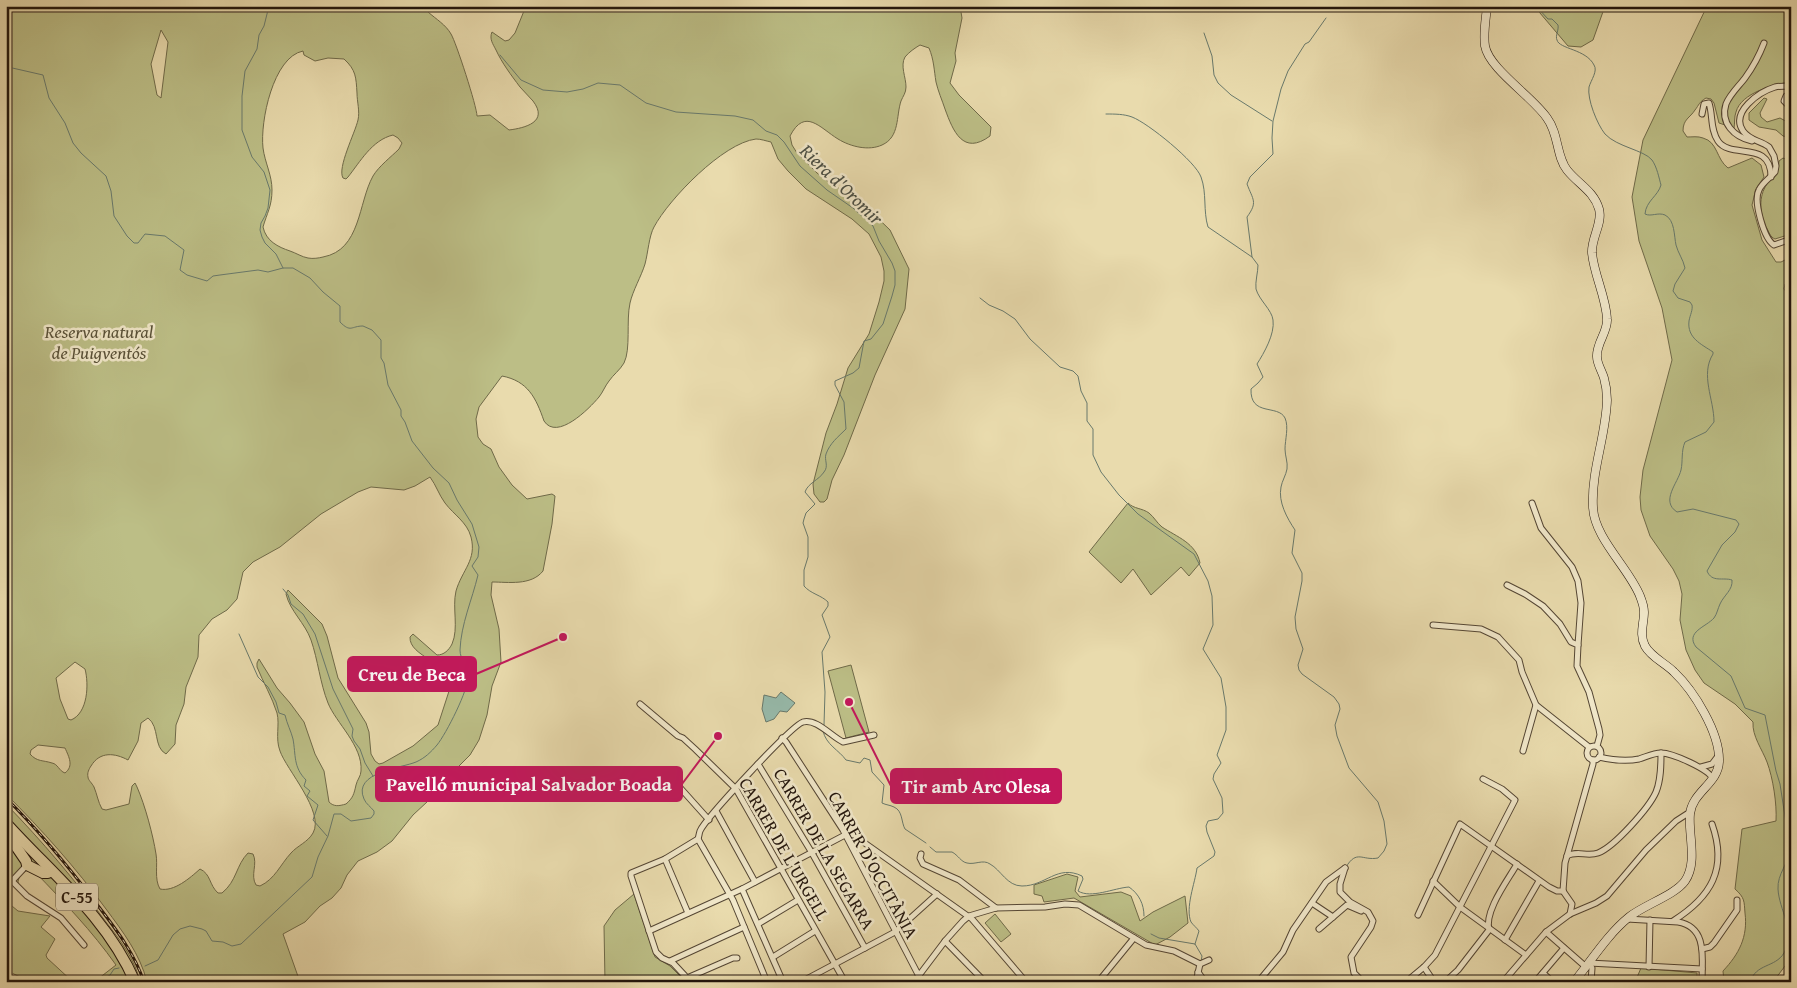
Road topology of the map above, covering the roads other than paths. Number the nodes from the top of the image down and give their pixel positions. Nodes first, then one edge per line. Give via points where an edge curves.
1 (1487, 6) edge
2 (1764, 43) dead end
3 (1791, 86) edge
4 (1791, 94) edge
5 (1791, 108) edge
6 (1702, 114) dead end
7 (1755, 141) junction
8 (1771, 177) junction
9 (1791, 239) edge
10 (1532, 504) dead end
11 (1507, 585) dead end
12 (1434, 625) dead end
13 (1578, 645) junction
14 (640, 704) dead end
15 (1536, 705) junction
16 (874, 735) dead end
17 (782, 738) junction
18 (1597, 746) junction
19 (1589, 748) junction
20 (1523, 751) dead end
21 (1661, 753) junction
22 (1719, 754) junction
23 (1600, 757) junction
24 (1592, 760) junction
25 (758, 764) junction
26 (1698, 767) junction
27 (666, 772) dead end
28 (1483, 779) dead end
29 (1713, 779) junction
30 (736, 789) junction
31 (716, 811) junction
32 (1690, 812) junction
33 (709, 820) junction
34 (6, 823) edge
35 (1712, 824) dead end
36 (6, 829) edge
37 (845, 835) junction
38 (15, 838) junction
39 (698, 839) junction
40 (1572, 841) junction
41 (1491, 846) junction
42 (812, 853) junction
43 (921, 854) dead end
44 (1581, 854) junction
45 (1568, 856) junction
46 (665, 859) junction
47 (1518, 864) junction
48 (27, 865) junction
49 (781, 869) junction
50 (48, 873) junction
51 (6, 875) edge
52 (1539, 880) junction
53 (12, 881) junction
54 (1433, 881) junction
55 (755, 882) junction
56 (742, 889) junction
57 (1563, 891) junction
58 (937, 894) junction
59 (729, 895) junction
60 (798, 900) junction
61 (1737, 900) dead end
62 (1312, 903) junction
63 (1572, 904) junction
64 (1460, 907) junction
65 (996, 908) junction
66 (1583, 908) junction
67 (1640, 909) junction
68 (1368, 912) junction
69 (688, 913) junction
70 (1570, 914) junction
71 (1418, 915) dead end
72 (969, 916) junction
73 (1333, 917) junction
74 (1627, 919) junction
75 (1652, 920) junction
76 (1673, 921) junction
77 (758, 924) junction
78 (744, 927) junction
79 (1320, 929) dead end
80 (1489, 930) junction
81 (649, 931) junction
82 (815, 931) junction
83 (895, 932) junction
84 (1546, 932) junction
85 (1134, 938) junction
86 (1505, 940) junction
87 (945, 941) junction
88 (84, 945) dead end
89 (865, 948) junction
90 (1564, 948) junction
91 (1702, 949) junction
92 (1526, 956) junction
93 (773, 957) junction
94 (737, 958) dead end
95 (1209, 960) dead end
96 (670, 961) junction
97 (835, 964) junction
98 (1200, 964) junction
99 (1587, 965) junction
100 (1424, 967) junction
101 (1649, 967) junction
102 (1702, 969) junction
103 (1198, 972) junction
104 (1543, 973) junction
105 (918, 976) junction
106 (803, 981) edge
107 (130, 982) edge
108 (134, 982) edge
109 (767, 982) edge
110 (783, 982) edge
111 (845, 982) edge
112 (914, 982) edge
113 (922, 982) edge
114 (985, 982) edge
115 (1026, 982) edge
116 (1098, 982) edge
117 (1196, 982) edge
118 (1206, 982) edge
119 (1258, 982) edge
120 (1363, 982) edge
121 (1406, 982) edge
122 (1434, 982) edge
123 (1446, 982) edge
124 (1503, 982) edge
125 (1535, 982) edge
126 (1553, 982) edge
127 (1574, 982) edge
128 (1591, 982) edge
129 (1702, 982) edge

1 - 22 street via 1485,48 1492,61 1548,118 1562,163 1591,193 1599,208 1592,253 1608,321 1597,348 1607,402 1595,476 1594,516 1639,594 1644,611 1641,632 1645,645 1691,691 1709,723
2 - 7 street via 1755,64 1729,98 1726,107 1732,132
3 - 7 street via 1768,90 1742,111 1741,127
4 - 5 street via 1784,100
6 - 8 street via 1704,104 1709,103 1712,128 1719,142 1762,156
7 - 8 street via 1772,150 1776,168
8 - 9 street via 1760,187 1757,196 1763,227 1773,245
10 - 13 street via 1541,528 1572,567 1578,581 1581,603
11 - 13 street via 1543,606 1571,642
12 - 15 street via 1481,629 1498,637 1519,660
13 - 18 street via 1577,666 1600,729
14 - 30 street, CARRER DE L'URGELL via 683,738
15 - 19 street
15 - 20 street
16 - 17 street via 843,742 827,730 804,722
17 - 25 street
17 - 37 street, CARRER D'OCCITÀNIA
18 - 19 street
18 - 23 street
19 - 24 street via 1587,756
21 - 23 street via 1633,760
21 - 26 street
21 - 44 street via 1656,792 1634,822 1604,850 1591,855
22 - 26 street via 1712,764
22 - 29 street via 1719,767
23 - 24 street
24 - 40 street
25 - 30 street
25 - 42 street, CARRER DE LA SEGARRA
26 - 29 street via 1710,773
27 - 33 street
28 - 41 street via 1514,800
29 - 32 street via 1698,795
30 - 31 street
30 - 49 street, CARRER DE L'URGELL
31 - 33 street
31 - 55 street
32 - 66 street via 1646,850 1607,896
32 - 67 street via 1691,860 1687,879 1674,891
33 - 39 street
34 - 108 highway, C-55 via 104,928
35 - 76 street via 1717,841 1713,880 1696,905
36 - 38 highway, C-55
37 - 42 street
37 - 58 street via 859,839
37 - 83 street, CARRER D'OCCITÀNIA
38 - 48 highway via 13,842
38 - 50 highway, C-55
39 - 46 street
39 - 59 street
40 - 44 street
40 - 45 street
41 - 47 street
41 - 54 street via 1460,824
41 - 64 street
42 - 49 street
42 - 89 street, CARRER DE LA SEGARRA
43 - 65 street via 923,864 959,880
44 - 45 street
45 - 57 street via 1563,871
46 - 69 street
46 - 81 street via 631,873
47 - 52 street
47 - 80 street via 1496,898 1487,924
48 - 50 highway
48 - 53 street
49 - 55 street
49 - 60 street, CARRER DE L'URGELL
50 - 107 highway, C-55 via 106,936
51 - 53 street
52 - 57 street via 1553,890
52 - 86 street
53 - 88 street via 35,902 61,918
54 - 64 street
54 - 71 street
55 - 56 street
56 - 59 street
56 - 77 street
57 - 63 street
58 - 72 street
58 - 83 street
59 - 69 street
59 - 78 street
60 - 77 street
60 - 82 street, CARRER DE L'URGELL
61 - 91 street via 1737,910 1714,943
62 - 68 street via 1326,882 1346,868 1340,892
62 - 73 street
62 - 119 street via 1293,930 1283,952
63 - 66 street
63 - 70 street
64 - 80 street
64 - 100 street via 1435,955
65 - 72 street
65 - 85 street via 1079,906
66 - 70 street
67 - 74 street
67 - 75 street via 1640,915
68 - 73 street via 1347,905
68 - 120 street via 1373,921 1351,957 1354,972
69 - 81 street
70 - 84 street
72 - 87 street
72 - 115 street
73 - 79 street
74 - 75 street
74 - 99 street
75 - 76 street
75 - 101 street
76 - 91 street via 1694,928
77 - 93 street
78 - 96 street
78 - 109 street
80 - 86 street
80 - 123 street
81 - 96 street via 657,954
82 - 93 street
82 - 97 street, CARRER DE L'URGELL
83 - 89 street
83 - 105 street, CARRER D'OCCITÀNIA
84 - 90 street
84 - 92 street
85 - 98 street via 1151,947 1174,951
85 - 116 street
86 - 92 street
87 - 105 street
87 - 114 street
89 - 97 street
90 - 99 street
90 - 104 street
91 - 102 street
92 - 124 street
93 - 110 street
94 - 96 street via 687,978
95 - 98 street
97 - 106 street
97 - 111 street, CARRER DE L'URGELL
98 - 103 street
99 - 101 street
99 - 127 street
99 - 128 street via 1592,968
100 - 121 street
100 - 122 street
101 - 102 street
102 - 129 street
103 - 117 street
103 - 118 street
104 - 125 street
104 - 126 street
105 - 112 street
105 - 113 street, CARRER D'OCCITÀNIA

